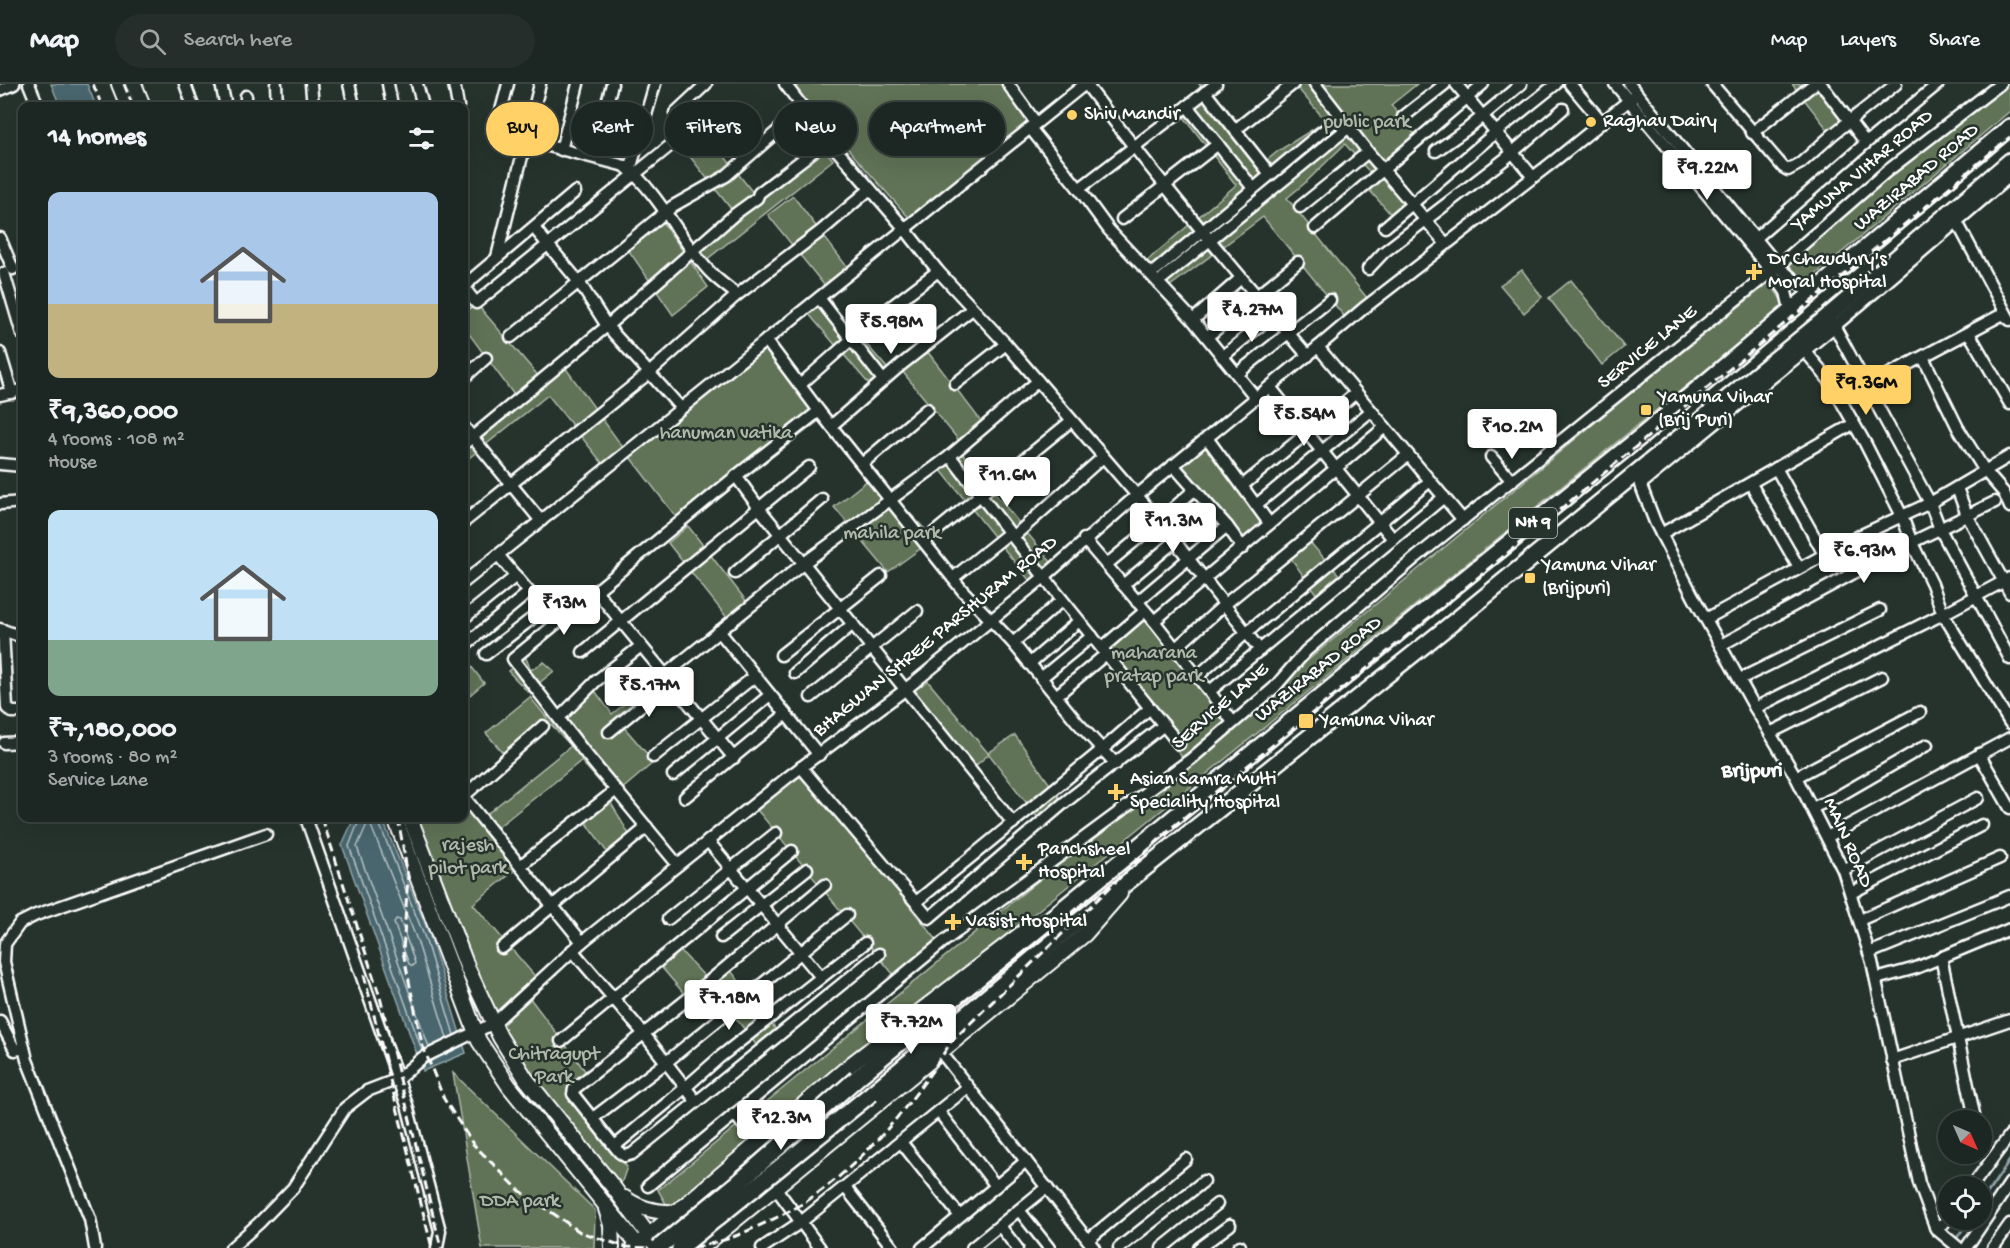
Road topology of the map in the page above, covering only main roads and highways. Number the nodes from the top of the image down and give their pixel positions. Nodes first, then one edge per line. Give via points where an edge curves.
1 (119, 84) edge
2 (134, 84) edge
3 (126, 102) edge
4 (141, 102) edge
5 (2010, 127) edge
6 (2010, 161) edge
7 (397, 822) edge
8 (412, 822) edge
9 (1118, 863) junction
10 (1135, 876) junction
11 (775, 1129) junction
12 (801, 1166) junction
13 (614, 1188) junction
14 (598, 1196) junction
15 (678, 1212) junction
16 (646, 1246) edge
17 (612, 1248) edge
18 (680, 1248) edge
19 (701, 1248) edge

1 - 3 main road
2 - 4 main road
5 - 9 highway, WAZIRABAD ROAD / NH 9 via 1791,312
6 - 10 highway, NH 9 via 1832,320 1638,479
7 - 14 main road via 479,1041 509,1086
8 - 13 main road via 468,969 500,1037 526,1079
9 - 11 main road via 850,1065
9 - 16 highway, WAZIRABAD ROAD / NH 9, bridge via 857,1078 739,1182
10 - 12 main road via 1085,934
10 - 18 highway, NH 9, bridge
11 - 12 main road via 795,1143 802,1154
11 - 15 main road
12 - 19 main road
13 - 15 main road via 643,1208 660,1213
13 - 16 main road
14 - 16 main road
14 - 17 main road via 611,1225
15 - 16 main road

